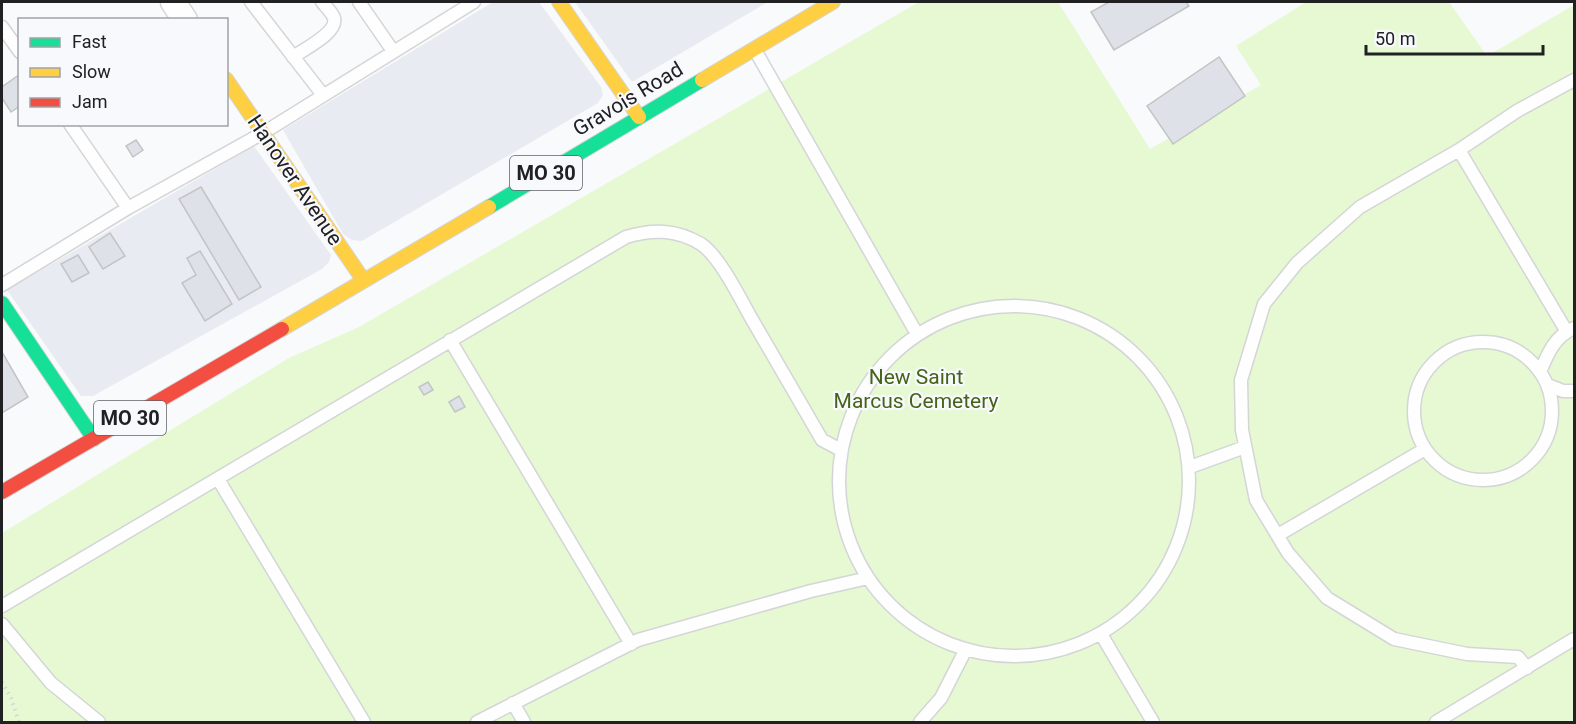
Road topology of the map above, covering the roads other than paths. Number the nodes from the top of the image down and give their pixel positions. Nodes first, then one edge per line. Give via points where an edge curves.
1 (173, 2) edge
2 (251, 2) edge
3 (322, 2) edge
4 (359, 2) edge
5 (474, 2) edge
6 (560, 2) edge
7 (834, 2) edge
8 (184, 18) edge
9 (2, 27) edge
10 (18, 49) edge
11 (754, 49) junction
12 (393, 51) junction
13 (293, 57) junction
14 (1575, 80) edge
15 (228, 82) edge
16 (323, 95) junction
17 (639, 117) junction
18 (71, 126) edge
19 (263, 133) junction
20 (1459, 150) junction
21 (128, 208) junction
22 (364, 281) junction
23 (2, 285) edge
24 (2, 303) edge
25 (1571, 330) edge
26 (917, 333) junction
27 (450, 340) junction
28 (1540, 372) junction
29 (1548, 385) junction
30 (1575, 391) edge
31 (94, 439) junction
32 (1245, 447) junction
33 (1425, 448) junction
34 (841, 450) junction
35 (1190, 467) junction
36 (218, 478) junction
37 (2, 492) edge
38 (1278, 535) junction
39 (868, 578) junction
40 (2, 606) edge
41 (2, 624) edge
42 (1101, 634) junction
43 (1575, 639) edge
44 (631, 644) junction
45 (966, 649) junction
46 (1527, 668) junction
47 (513, 703) junction
48 (99, 723) edge
49 (363, 723) edge
50 (477, 723) edge
51 (524, 723) edge
52 (921, 723) edge
53 (1153, 723) edge
54 (1436, 723) edge

1 - 8 street
2 - 13 lane
3 - 13 lane via 333,18 330,32
4 - 12 lane
5 - 12 lane
6 - 17 main road
7 - 11 main road, Gravois Road / MO 30
9 - 10 lane
11 - 17 main road, Gravois Road / MO 30
11 - 26 lane
12 - 16 lane
13 - 16 lane
14 - 20 lane via 1517,111
15 - 19 main road, Hanover Avenue
16 - 19 lane
17 - 22 main road, Gravois Road / MO 30
18 - 21 lane
19 - 21 lane
19 - 22 main road, Hanover Avenue
20 - 25 lane
20 - 32 lane via 1360,207 1297,263 1264,303 1241,380
21 - 23 lane
22 - 31 main road, Gravois Road / MO 30
24 - 31 main road
25 - 28 lane via 1555,342
26 - 34 lane via 881,365 855,405
26 - 35 lane via 964,312 1016,305 1068,313 1115,336 1152,372 1179,416
27 - 34 lane via 626,237 664,230 703,245 724,271 822,440
27 - 36 lane
27 - 44 lane
28 - 29 lane
28 - 33 lane via 1526,356 1507,346 1486,342 1464,345 1445,354 1429,368 1418,387 1414,407 1416,429
29 - 30 lane via 1563,392
29 - 33 lane via 1552,425 1532,461 1516,473 1476,480 1456,475 1438,464
31 - 37 main road, MO 30
32 - 35 lane
32 - 38 lane via 1256,500
33 - 38 lane
34 - 39 lane via 838,495 848,538
35 - 42 lane via 1187,516 1170,563 1141,603
36 - 40 lane
36 - 49 lane
38 - 46 lane via 1288,553 1328,598 1394,639 1467,654 1518,657
39 - 44 lane via 719,616
39 - 45 lane via 895,609 928,634
41 - 48 lane via 51,683
42 - 45 lane via 1058,651 1012,656
42 - 53 lane
43 - 46 lane
44 - 47 lane
45 - 52 lane via 941,698
46 - 54 lane
47 - 50 lane
47 - 51 lane

